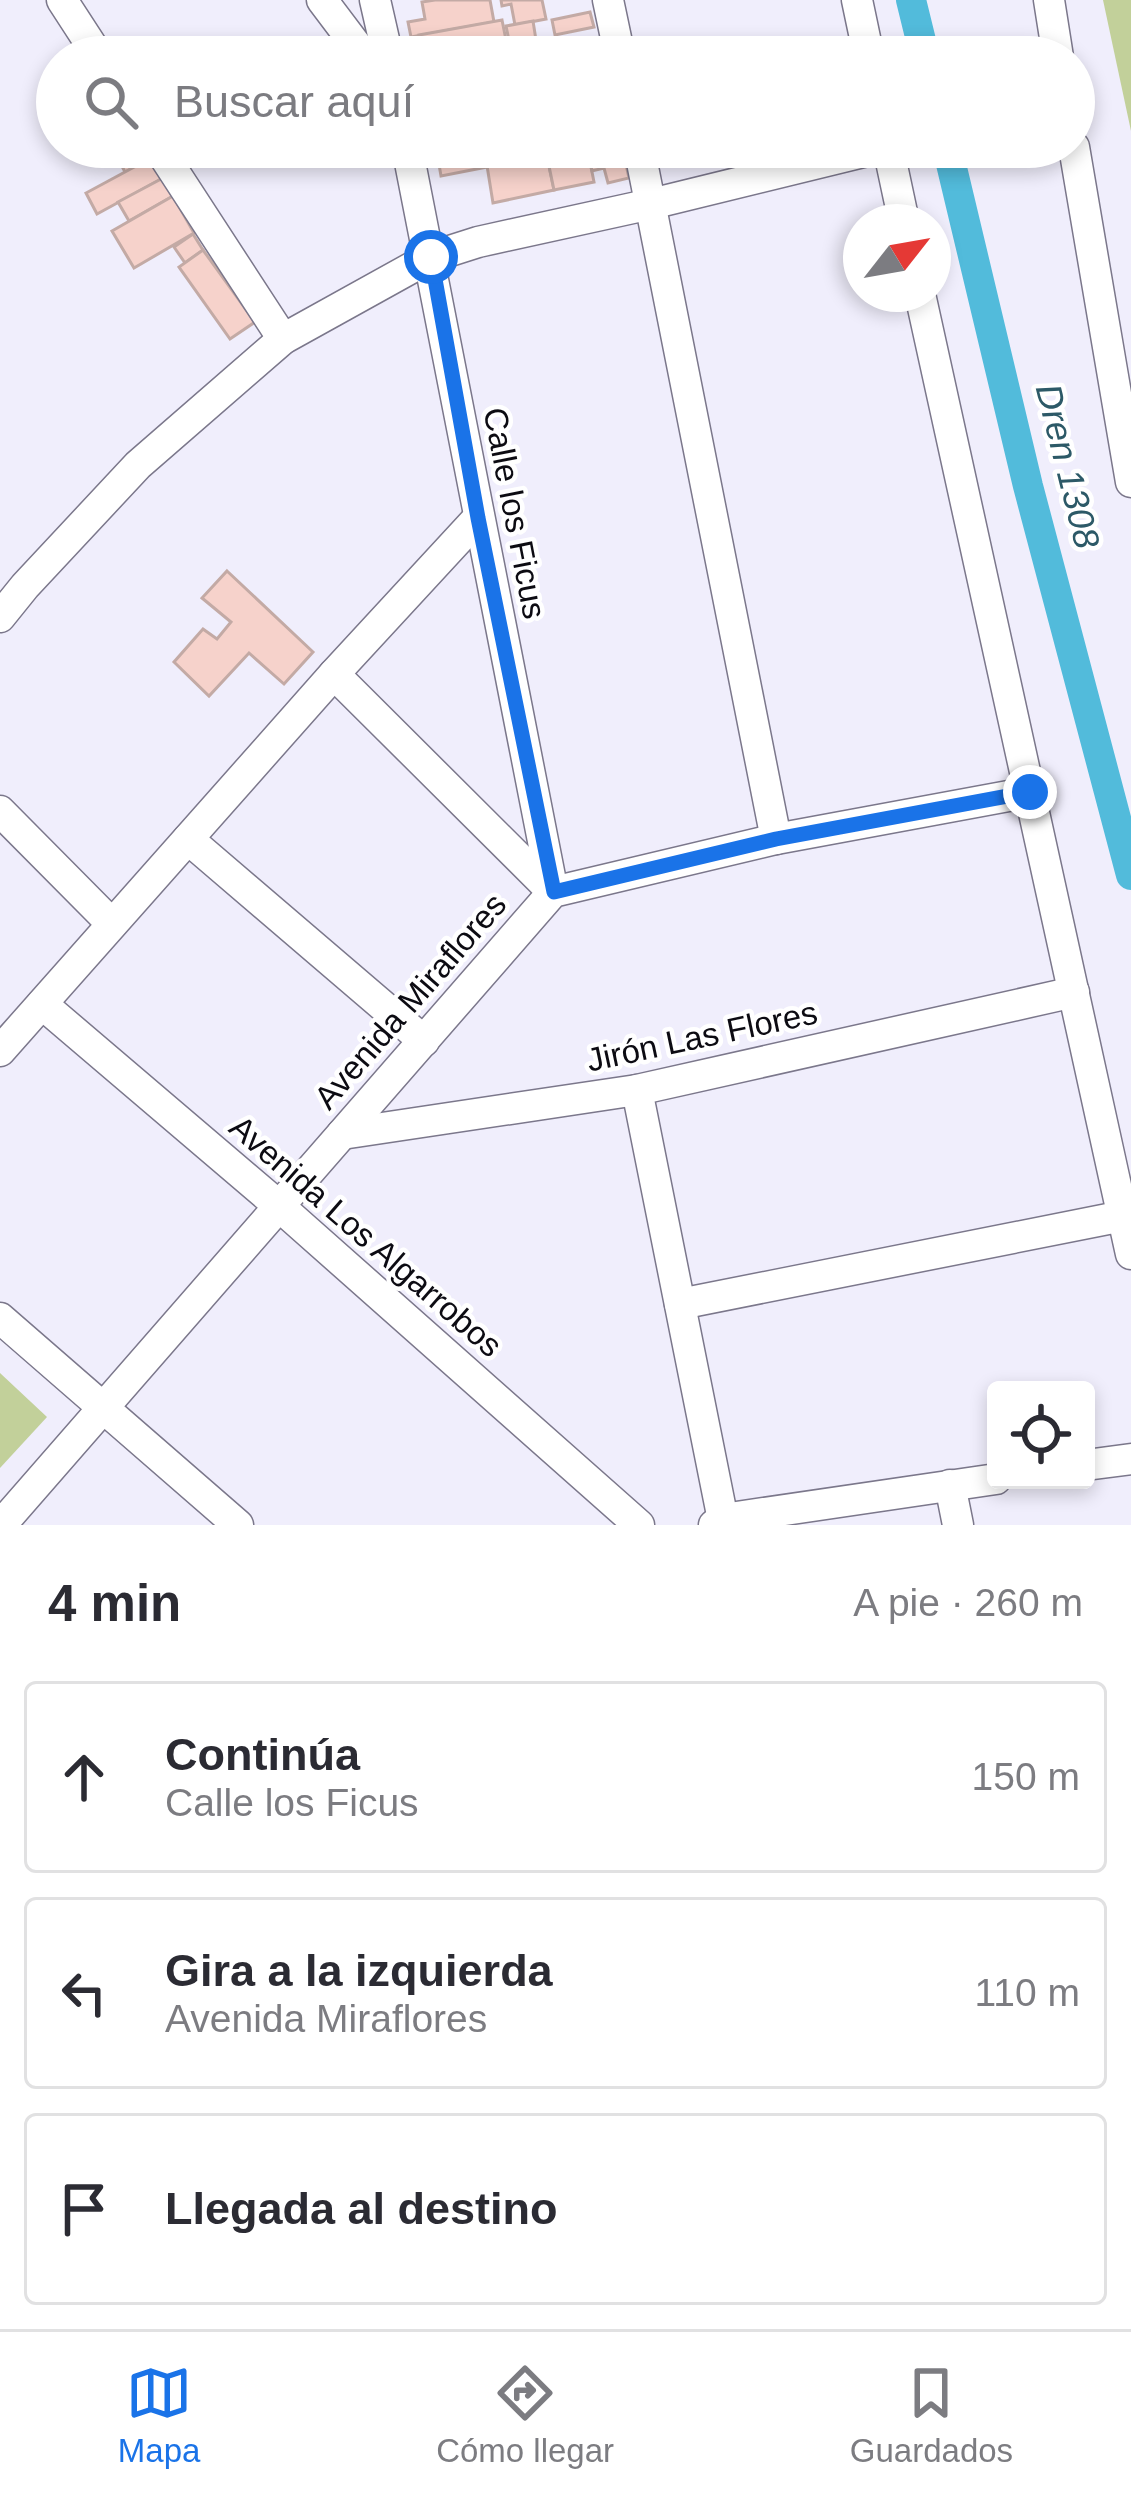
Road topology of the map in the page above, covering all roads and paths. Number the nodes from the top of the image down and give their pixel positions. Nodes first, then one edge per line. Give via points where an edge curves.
1 (62, 0) edge
2 (322, 0) edge
3 (375, 0) edge
4 (608, 0) edge
5 (857, 0) edge
6 (1048, 0) edge
7 (85, 36) edge
8 (349, 36) edge
9 (383, 36) edge
10 (616, 36) edge
11 (865, 36) edge
12 (1054, 36) edge
13 (172, 168) edge
14 (412, 168) edge
15 (643, 168) edge
16 (799, 168) edge
17 (891, 168) edge
18 (1078, 168) edge
19 (651, 204) junction
20 (900, 204) edge
21 (431, 257) junction
22 (924, 312) edge
23 (283, 339) junction
24 (1131, 482) edge
25 (478, 518) junction
26 (0, 616) edge
27 (334, 674) junction
28 (1030, 792) junction
29 (0, 812) edge
30 (188, 839) junction
31 (776, 839) junction
32 (554, 892) junction
33 (112, 924) junction
34 (1074, 992) junction
35 (42, 1004) junction
36 (424, 1041) junction
37 (0, 1051) edge
38 (637, 1090) junction
39 (342, 1134) junction
40 (279, 1206) junction
41 (1123, 1216) junction
42 (1131, 1254) edge
43 (680, 1304) junction
44 (0, 1318) edge
45 (103, 1408) junction
46 (1131, 1459) edge
47 (1095, 1465) edge
48 (987, 1480) edge
49 (950, 1485) junction
50 (721, 1523) edge
51 (1, 1525) edge
52 (238, 1525) edge
53 (639, 1525) edge
54 (958, 1525) edge

1 - 7 street
2 - 8 street
3 - 9 street
4 - 10 street
5 - 11 street
6 - 12 street
13 - 23 street
14 - 21 street, Calle los Ficus
15 - 19 street
16 - 19 street
17 - 20 street
18 - 24 street
19 - 21 street
19 - 31 street
21 - 23 street
21 - 25 street, Calle los Ficus
22 - 28 street
23 - 26 street via 138,466
25 - 27 street
25 - 32 street, Calle los Ficus
27 - 30 street
27 - 32 street
28 - 31 street, Avenida Miraflores
28 - 34 street
29 - 33 street
30 - 33 street
30 - 36 street
31 - 32 street, Avenida Miraflores
32 - 36 street, Avenida Miraflores
33 - 35 street
34 - 38 street, Jirón Las Flores
34 - 41 street
35 - 37 street
35 - 40 street, Avenida Los Algarrobos
36 - 39 street, Avenida Miraflores
38 - 39 street, Jirón Las Flores
38 - 43 street
39 - 40 street, Avenida Miraflores
40 - 45 street, Avenida Miraflores
40 - 53 street, Avenida Los Algarrobos
41 - 42 street
41 - 43 street
43 - 50 street
44 - 45 street
45 - 51 street, Avenida Miraflores
45 - 52 street
46 - 47 street
48 - 49 street
49 - 50 street
49 - 54 street

